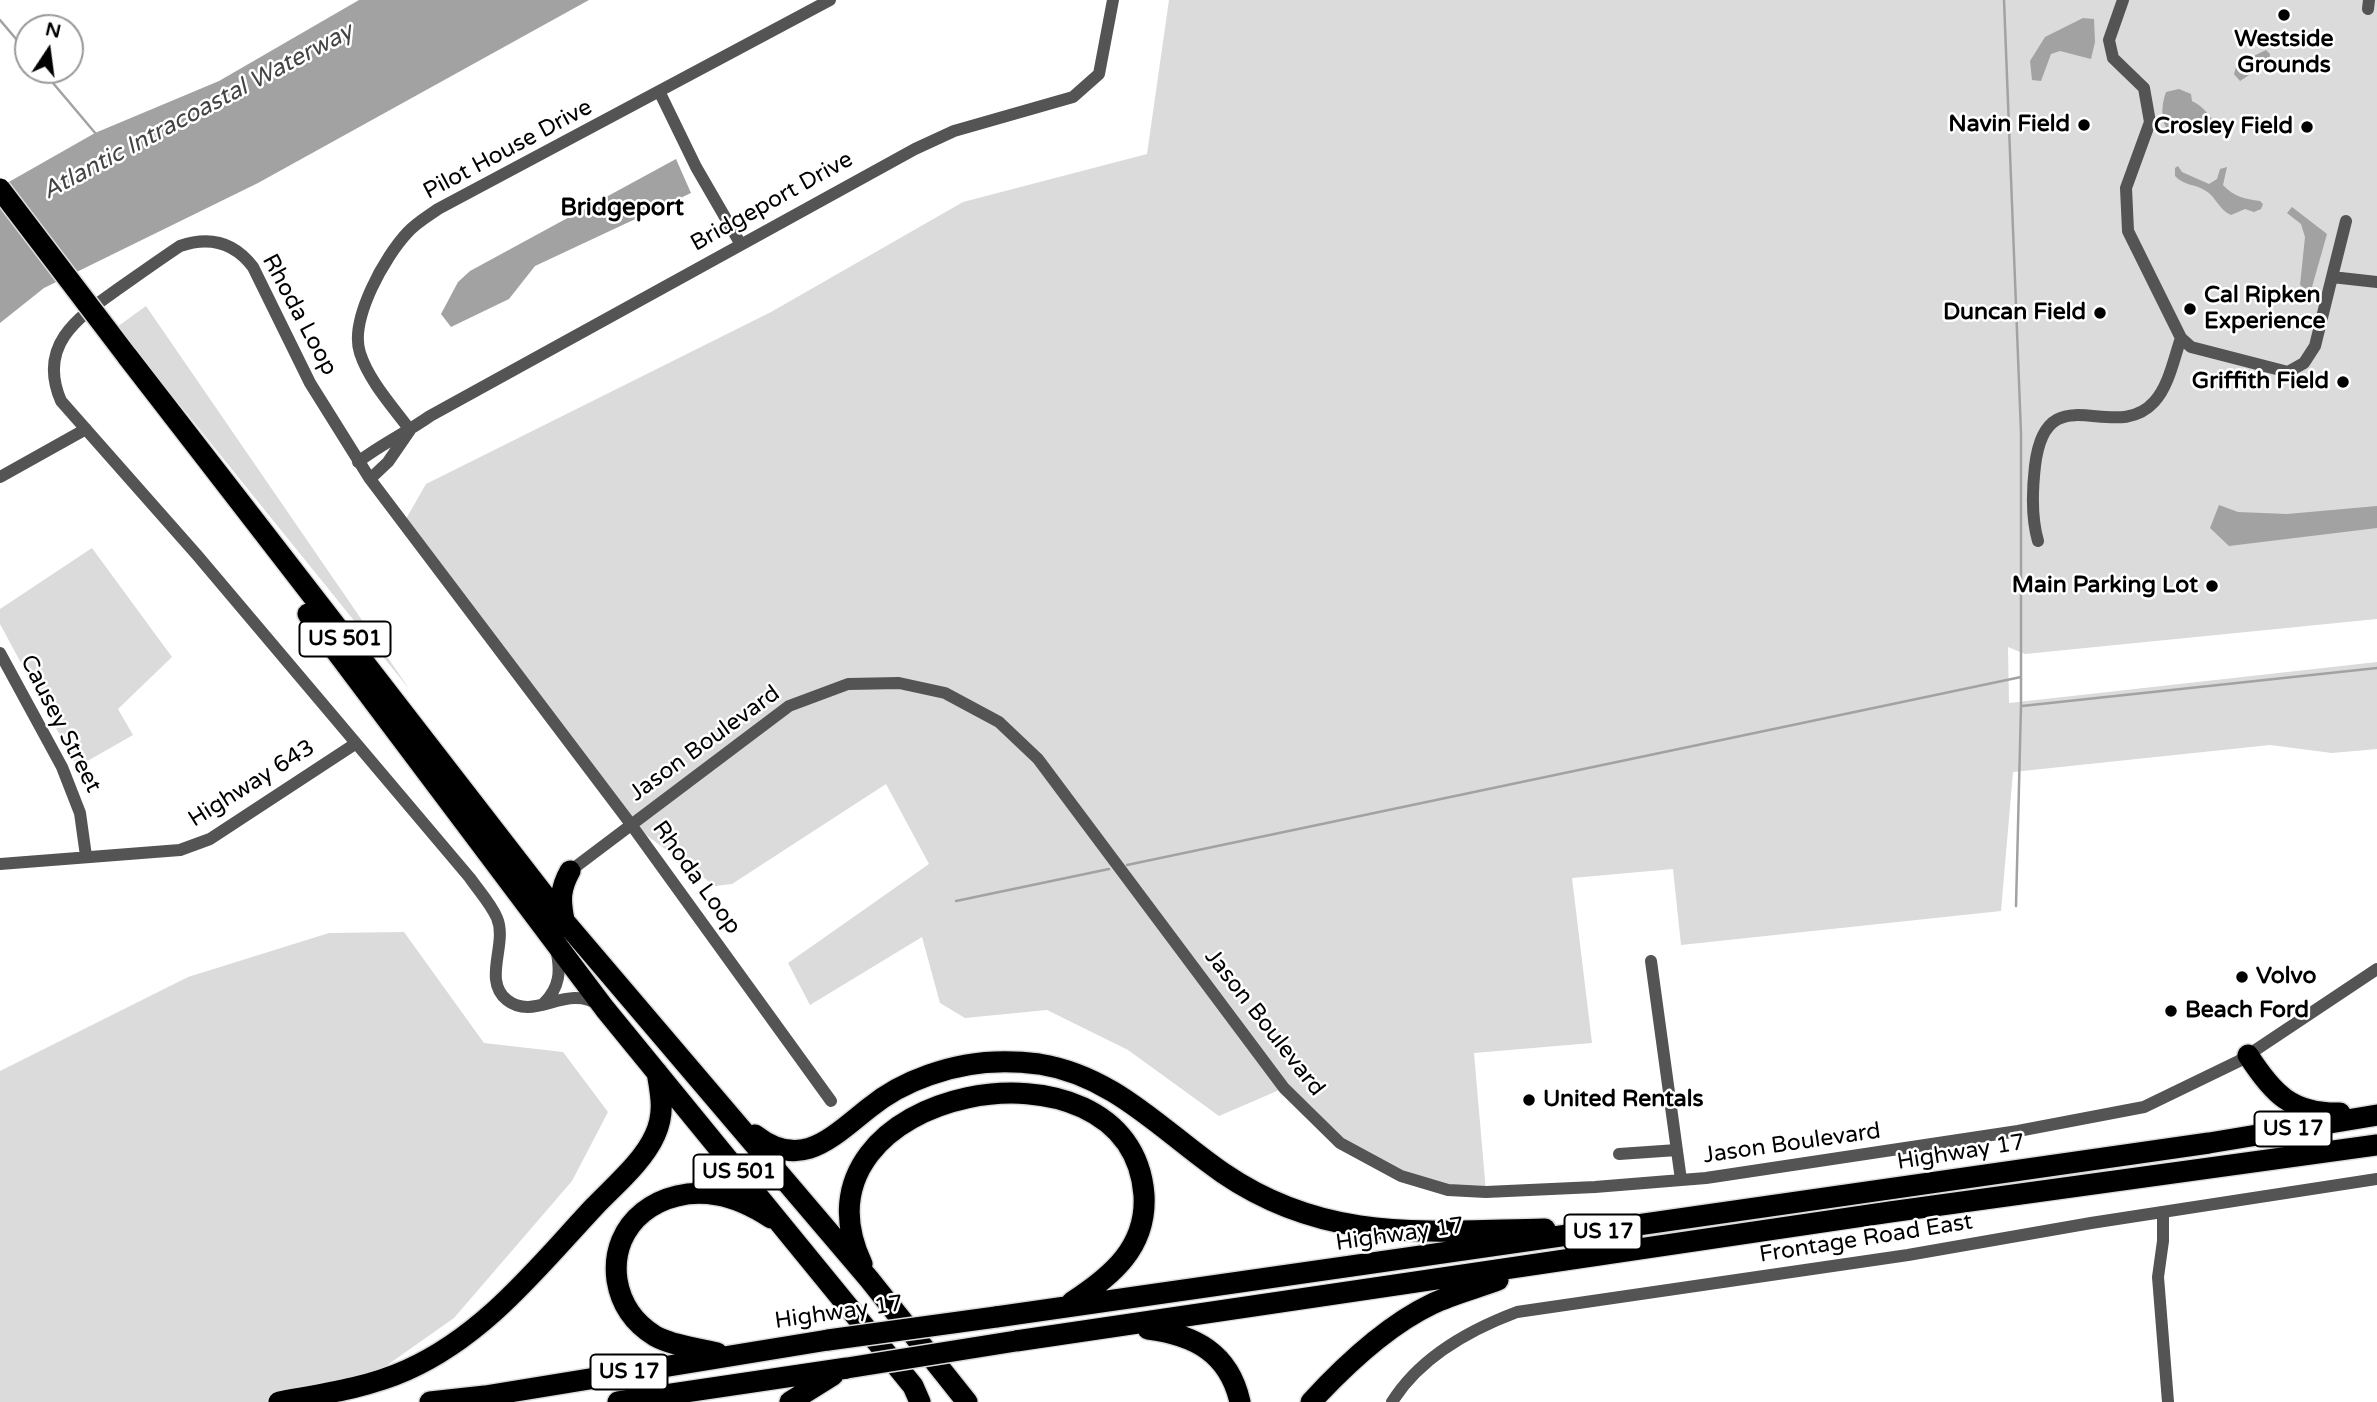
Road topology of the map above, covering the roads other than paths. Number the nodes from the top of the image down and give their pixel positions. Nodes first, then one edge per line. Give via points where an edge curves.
1 (830, 0) edge
2 (1113, 0) edge
3 (2123, 0) edge
4 (660, 93) junction
5 (0, 189) edge
6 (0, 210) edge
7 (2346, 221) dead end
8 (740, 243) junction
9 (2332, 277) junction
10 (2377, 282) edge
11 (2181, 338) junction
12 (121, 359) junction
13 (86, 429) junction
14 (410, 430) junction
15 (358, 462) junction
16 (0, 477) edge
17 (370, 480) junction
18 (2038, 541) dead end
19 (0, 653) edge
20 (355, 744) junction
21 (630, 823) junction
22 (86, 856) junction
23 (0, 864) edge
24 (520, 865) junction
25 (570, 871) junction
26 (565, 922) junction
27 (554, 942) junction
28 (1651, 961) dead end
29 (2377, 969) edge
30 (542, 1005) junction
31 (605, 1009) junction
32 (2248, 1055) junction
33 (657, 1070) junction
34 (831, 1101) dead end
35 (2377, 1114) edge
36 (734, 1119) junction
37 (2377, 1145) edge
38 (1677, 1150) junction
39 (1619, 1154) dead end
40 (2377, 1179) edge
41 (1681, 1180) junction
42 (2163, 1212) junction
43 (783, 1226) junction
44 (1613, 1230) junction
45 (1546, 1264) junction
46 (869, 1279) junction
47 (1065, 1307) junction
48 (1132, 1326) junction
49 (729, 1355) junction
50 (846, 1368) junction
51 (916, 1394) edge
52 (279, 1402) edge
53 (430, 1402) edge
54 (618, 1402) edge
55 (790, 1402) edge
56 (967, 1402) edge
57 (1240, 1402) edge
58 (1311, 1402) edge
59 (1392, 1402) edge
60 (2168, 1402) edge

1 - 4 street, Pilot House Drive
2 - 8 street, Bridgeport Drive via 1098,74 1073,97 954,131
3 - 11 street via 2109,40 2113,58 2144,88 2150,121 2126,188 2128,231
4 - 8 street
4 - 14 street, Pilot House Drive via 438,209 410,229 396,246 366,302 357,337 366,368
5 - 12 highway, US 501, bridge
6 - 12 highway, US 501
7 - 9 street
8 - 14 street, Bridgeport Drive
9 - 10 street
9 - 11 street via 2315,346 2304,363 2288,372 2190,347
11 - 18 street via 2153,404 2118,417 2067,414 2054,420 2037,444 2033,523
12 - 24 highway, US 501
12 - 27 highway, US 501
13 - 15 street, Rhoda Loop via 61,401 54,383 58,348 67,330 180,246 209,240 242,254 253,267 310,383
13 - 16 street
13 - 20 street, Rhoda Loop
14 - 15 street, Bridgeport Drive via 387,439
14 - 17 street, Bridgeport Drive
15 - 17 street, Rhoda Loop
17 - 21 street, Rhoda Loop
19 - 22 street, Causey Street via 62,767 80,813
20 - 22 street, Highway 643 via 210,839 180,850
20 - 30 street, Rhoda Loop via 470,878 498,918 498,991 518,1006
21 - 25 street, Jason Boulevard
21 - 34 street, Rhoda Loop
21 - 41 street, Jason Boulevard via 789,706 848,684 899,683 945,693 999,723 1038,759 1284,1088 1340,1143 1401,1176 1448,1190 1581,1188
22 - 23 street, Highway 643
24 - 25 highway via 542,872
24 - 26 highway, US 501
25 - 26 highway via 560,901
26 - 36 highway, US 501
27 - 30 street via 559,960 557,984
27 - 31 highway, US 501
28 - 38 street
29 - 32 street, Jason Boulevard
30 - 31 street via 584,998
31 - 33 highway, US 501
32 - 35 highway via 2264,1080 2301,1109
32 - 41 street, Jason Boulevard via 2144,1107 1885,1152
33 - 43 highway, US 501
33 - 52 highway via 663,1111 655,1136 498,1312 452,1346 407,1371 356,1387
35 - 44 highway, Highway 17 / US 17
36 - 44 highway via 767,1144 792,1152 817,1146 870,1106 928,1075 974,1063 1032,1063 1064,1068 1121,1094 1223,1172 1280,1205 1325,1221 1410,1233
36 - 46 highway, US 501
37 - 45 highway, Highway 17 / US 17
38 - 39 street
38 - 41 street
40 - 42 street, Frontage Road East
42 - 59 street, Frontage Road East via 1517,1312 1475,1328 1443,1350
42 - 60 street via 2158,1277
43 - 49 highway via 736,1200 692,1193 649,1206 620,1241 615,1263 619,1289 626,1309 638,1322 674,1344
43 - 51 highway, US 501
44 - 47 highway, Highway 17 / US 17
45 - 48 highway, Highway 17 / US 17
45 - 58 highway via 1432,1304 1381,1336
46 - 47 highway via 849,1223 852,1191 860,1170 894,1128 919,1112 949,1102 1001,1093 1050,1097 1093,1113 1125,1139 1142,1175 1141,1230 1130,1255 1100,1284
46 - 56 highway, US 501
47 - 49 highway, Highway 17 / US 17, bridge
48 - 50 highway, Highway 17 / US 17, bridge
48 - 57 highway via 1167,1331 1208,1349 1223,1361
49 - 53 highway, Highway 17 / US 17
50 - 54 highway, Highway 17 / US 17
50 - 55 highway

